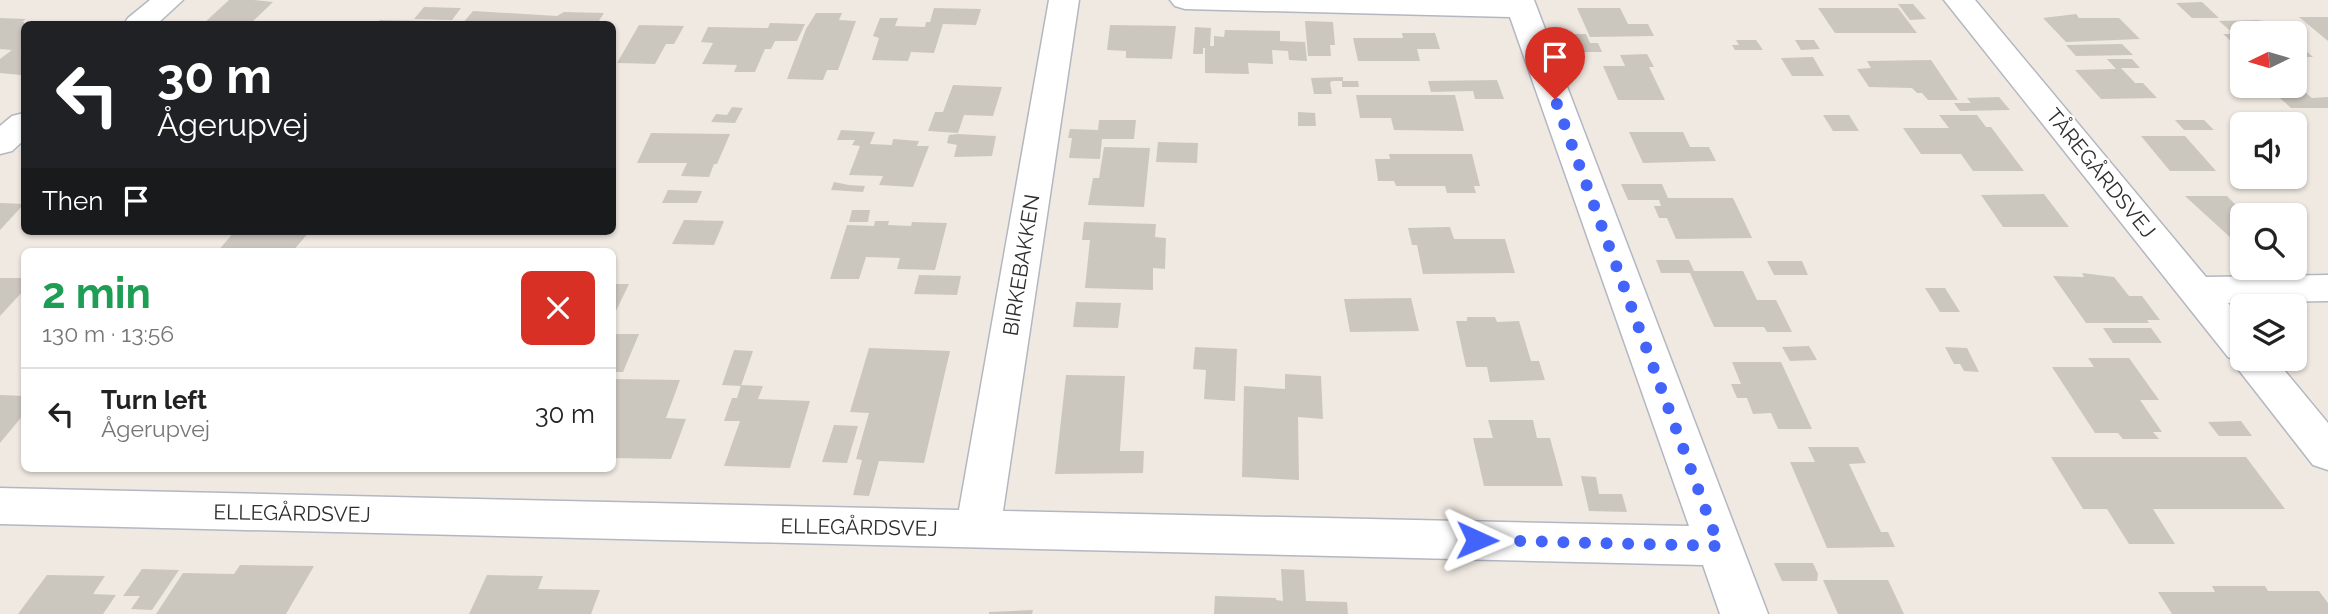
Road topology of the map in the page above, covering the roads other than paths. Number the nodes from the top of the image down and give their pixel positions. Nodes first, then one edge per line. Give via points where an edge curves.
1 (168, 0) edge
2 (1063, 0) edge
3 (1185, 0) edge
4 (1959, 0) edge
5 (1520, 4) edge
6 (143, 21) edge
7 (21, 126) edge
8 (0, 144) edge
9 (2328, 288) edge
10 (2196, 290) junction
11 (2230, 332) edge
12 (2262, 371) edge
13 (2328, 453) edge
14 (0, 506) edge
15 (978, 530) junction
16 (1719, 546) junction
17 (1744, 614) edge

1 - 6 street
2 - 15 street, BIRKEBAKKEN
3 - 5 street
4 - 10 street, TÅREGÅRDSVEJ
5 - 16 street
7 - 8 street
9 - 10 street
10 - 11 street, TÅREGÅRDSVEJ
12 - 13 street
14 - 15 street, ELLEGÅRDSVEJ
15 - 16 street, ELLEGÅRDSVEJ
16 - 17 street

